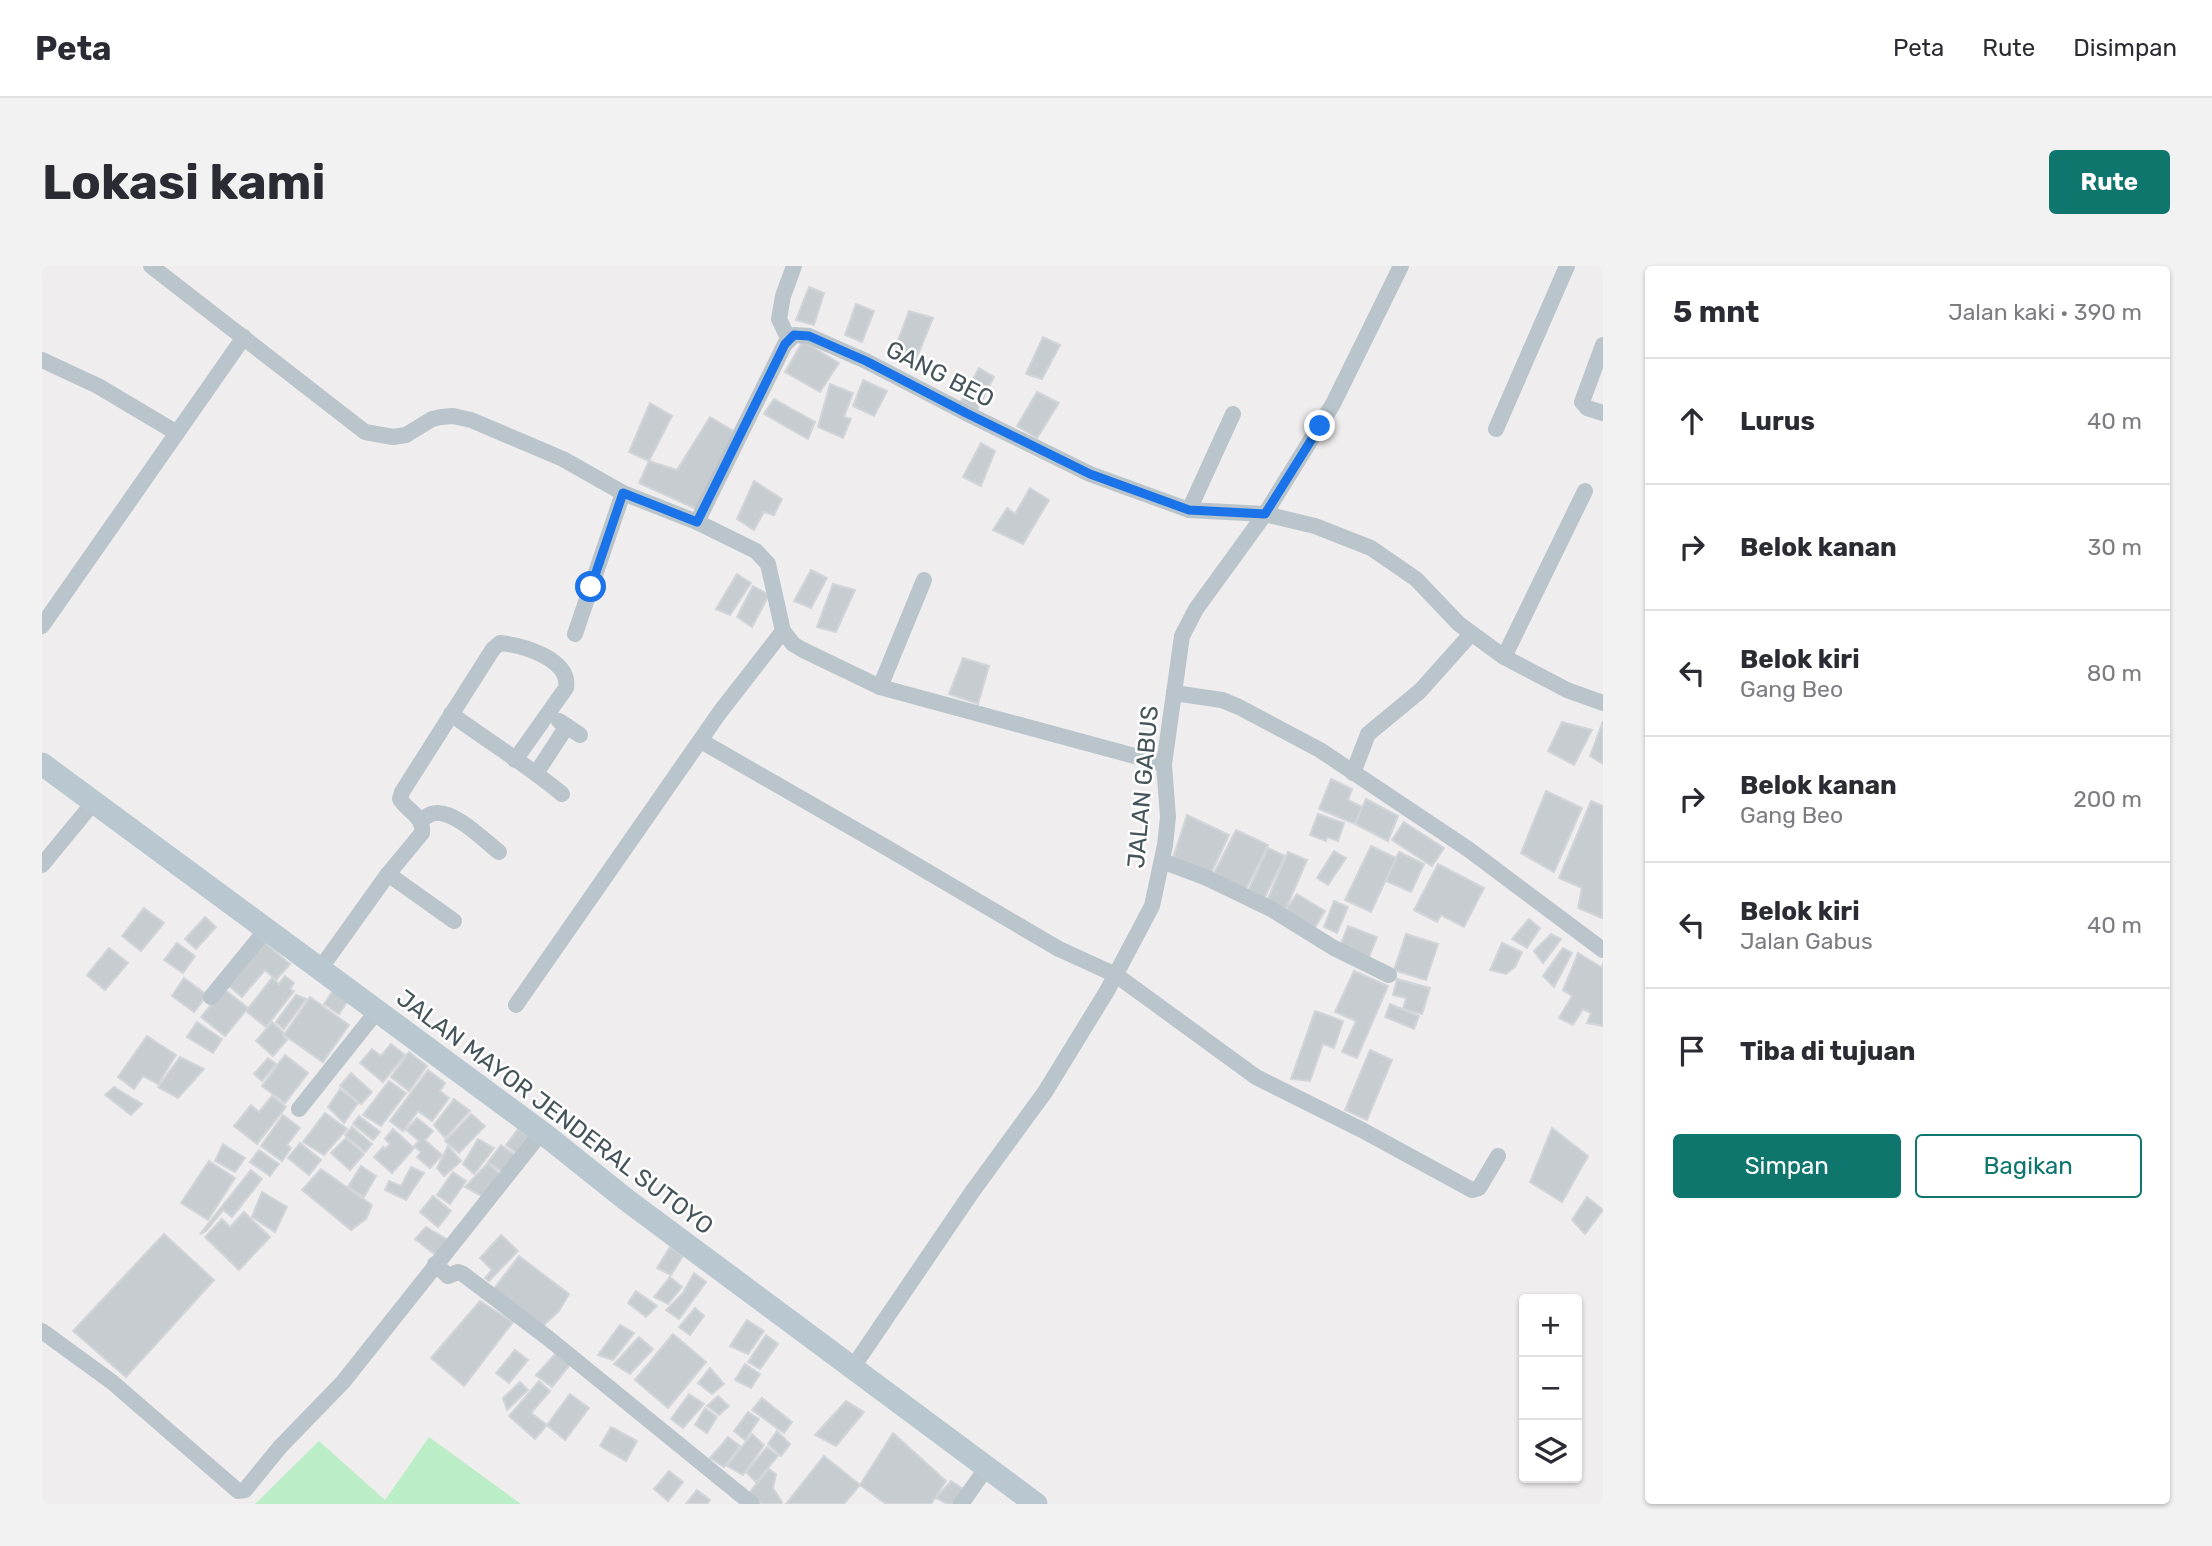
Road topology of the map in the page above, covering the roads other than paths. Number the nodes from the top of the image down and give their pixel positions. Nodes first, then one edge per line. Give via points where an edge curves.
1 (794, 266) edge
2 (1401, 266) edge
3 (1567, 266) edge
4 (160, 269) edge
5 (244, 337) junction
6 (789, 340) junction
7 (1603, 345) edge
8 (42, 360) edge
9 (1603, 413) edge
10 (1233, 414) dead end
11 (1496, 429) dead end
12 (177, 433) junction
13 (1585, 491) dead end
14 (623, 493) junction
15 (1189, 510) junction
16 (1265, 514) junction
17 (697, 522) junction
18 (924, 580) dead end
19 (42, 626) edge
20 (783, 631) junction
21 (575, 634) dead end
22 (1471, 634) junction
23 (1504, 657) junction
24 (880, 687) junction
25 (1174, 693) junction
26 (1603, 703) edge
27 (451, 714) junction
28 (548, 714) junction
29 (1167, 736) junction
30 (701, 741) junction
31 (1136, 757) junction
32 (515, 760) junction
33 (42, 764) edge
34 (1164, 764) junction
35 (537, 772) junction
36 (1353, 773) junction
37 (562, 794) dead end
38 (93, 803) junction
39 (421, 820) junction
40 (499, 852) dead end
41 (1162, 861) junction
42 (42, 865) edge
43 (388, 874) junction
44 (454, 921) dead end
45 (266, 930) junction
46 (1603, 950) edge
47 (320, 969) junction
48 (1389, 975) dead end
49 (1111, 983) junction
50 (211, 997) dead end
51 (516, 1005) dead end
52 (376, 1011) junction
53 (299, 1109) dead end
54 (548, 1137) junction
55 (1498, 1156) dead end
56 (442, 1270) junction
57 (42, 1331) edge
58 (853, 1367) junction
59 (987, 1467) junction
60 (752, 1504) edge
61 (961, 1504) edge
62 (1036, 1504) edge

1 - 6 street via 779,319
2 - 16 street, JALAN GABUS via 1333,404
3 - 11 street
4 - 5 street
5 - 12 street
5 - 14 street via 365,432 407,435 432,419 453,416 471,420 563,459
6 - 15 street, GANG BEO via 794,335 809,336 1090,474
6 - 17 street
7 - 9 street via 1582,402
8 - 12 street via 98,386
10 - 15 street
12 - 19 street
13 - 23 street
14 - 17 street
14 - 21 street
15 - 16 street, GANG BEO
16 - 22 street, GANG BEO via 1315,526 1371,548 1416,579
16 - 25 street, JALAN GABUS via 1196,609 1182,636
17 - 20 street via 756,551 768,565
18 - 24 street
20 - 24 street via 803,650
20 - 30 street
22 - 23 street, GANG BEO
22 - 36 street via 1420,691 1368,734
23 - 26 street, GANG BEO
24 - 31 street
25 - 29 street, JALAN GABUS
25 - 36 street via 1239,707
27 - 28 street via 500,643 548,657 564,673 566,688
27 - 32 street
27 - 39 street via 400,799
28 - 32 street
28 - 35 street via 574,730
29 - 31 street
29 - 34 street, JALAN GABUS
30 - 49 street
30 - 51 street
31 - 34 street
32 - 35 street
33 - 38 main road, JALAN MAYOR JENDERAL SUTOYO
34 - 41 street, JALAN GABUS via 1168,817
35 - 37 street
36 - 46 street via 1468,849
38 - 42 street
38 - 45 main road, JALAN MAYOR JENDERAL SUTOYO
39 - 40 street via 433,813 454,817
39 - 43 street via 422,833
41 - 48 street via 1271,909
41 - 49 street, JALAN GABUS via 1152,906
43 - 44 street
43 - 47 street
45 - 47 main road, JALAN MAYOR JENDERAL SUTOYO
45 - 50 street
47 - 52 main road, JALAN MAYOR JENDERAL SUTOYO
49 - 55 street via 1256,1077 1472,1190 1479,1188
49 - 58 street, JALAN GABUS via 1045,1092
52 - 53 street
52 - 54 main road, JALAN MAYOR JENDERAL SUTOYO
54 - 56 street
54 - 58 main road, JALAN MAYOR JENDERAL SUTOYO
56 - 57 street via 245,1490 238,1491 112,1382
56 - 60 street via 461,1272
58 - 59 main road, JALAN MAYOR JENDERAL SUTOYO
59 - 61 street
59 - 62 main road, JALAN MAYOR JENDERAL SUTOYO

